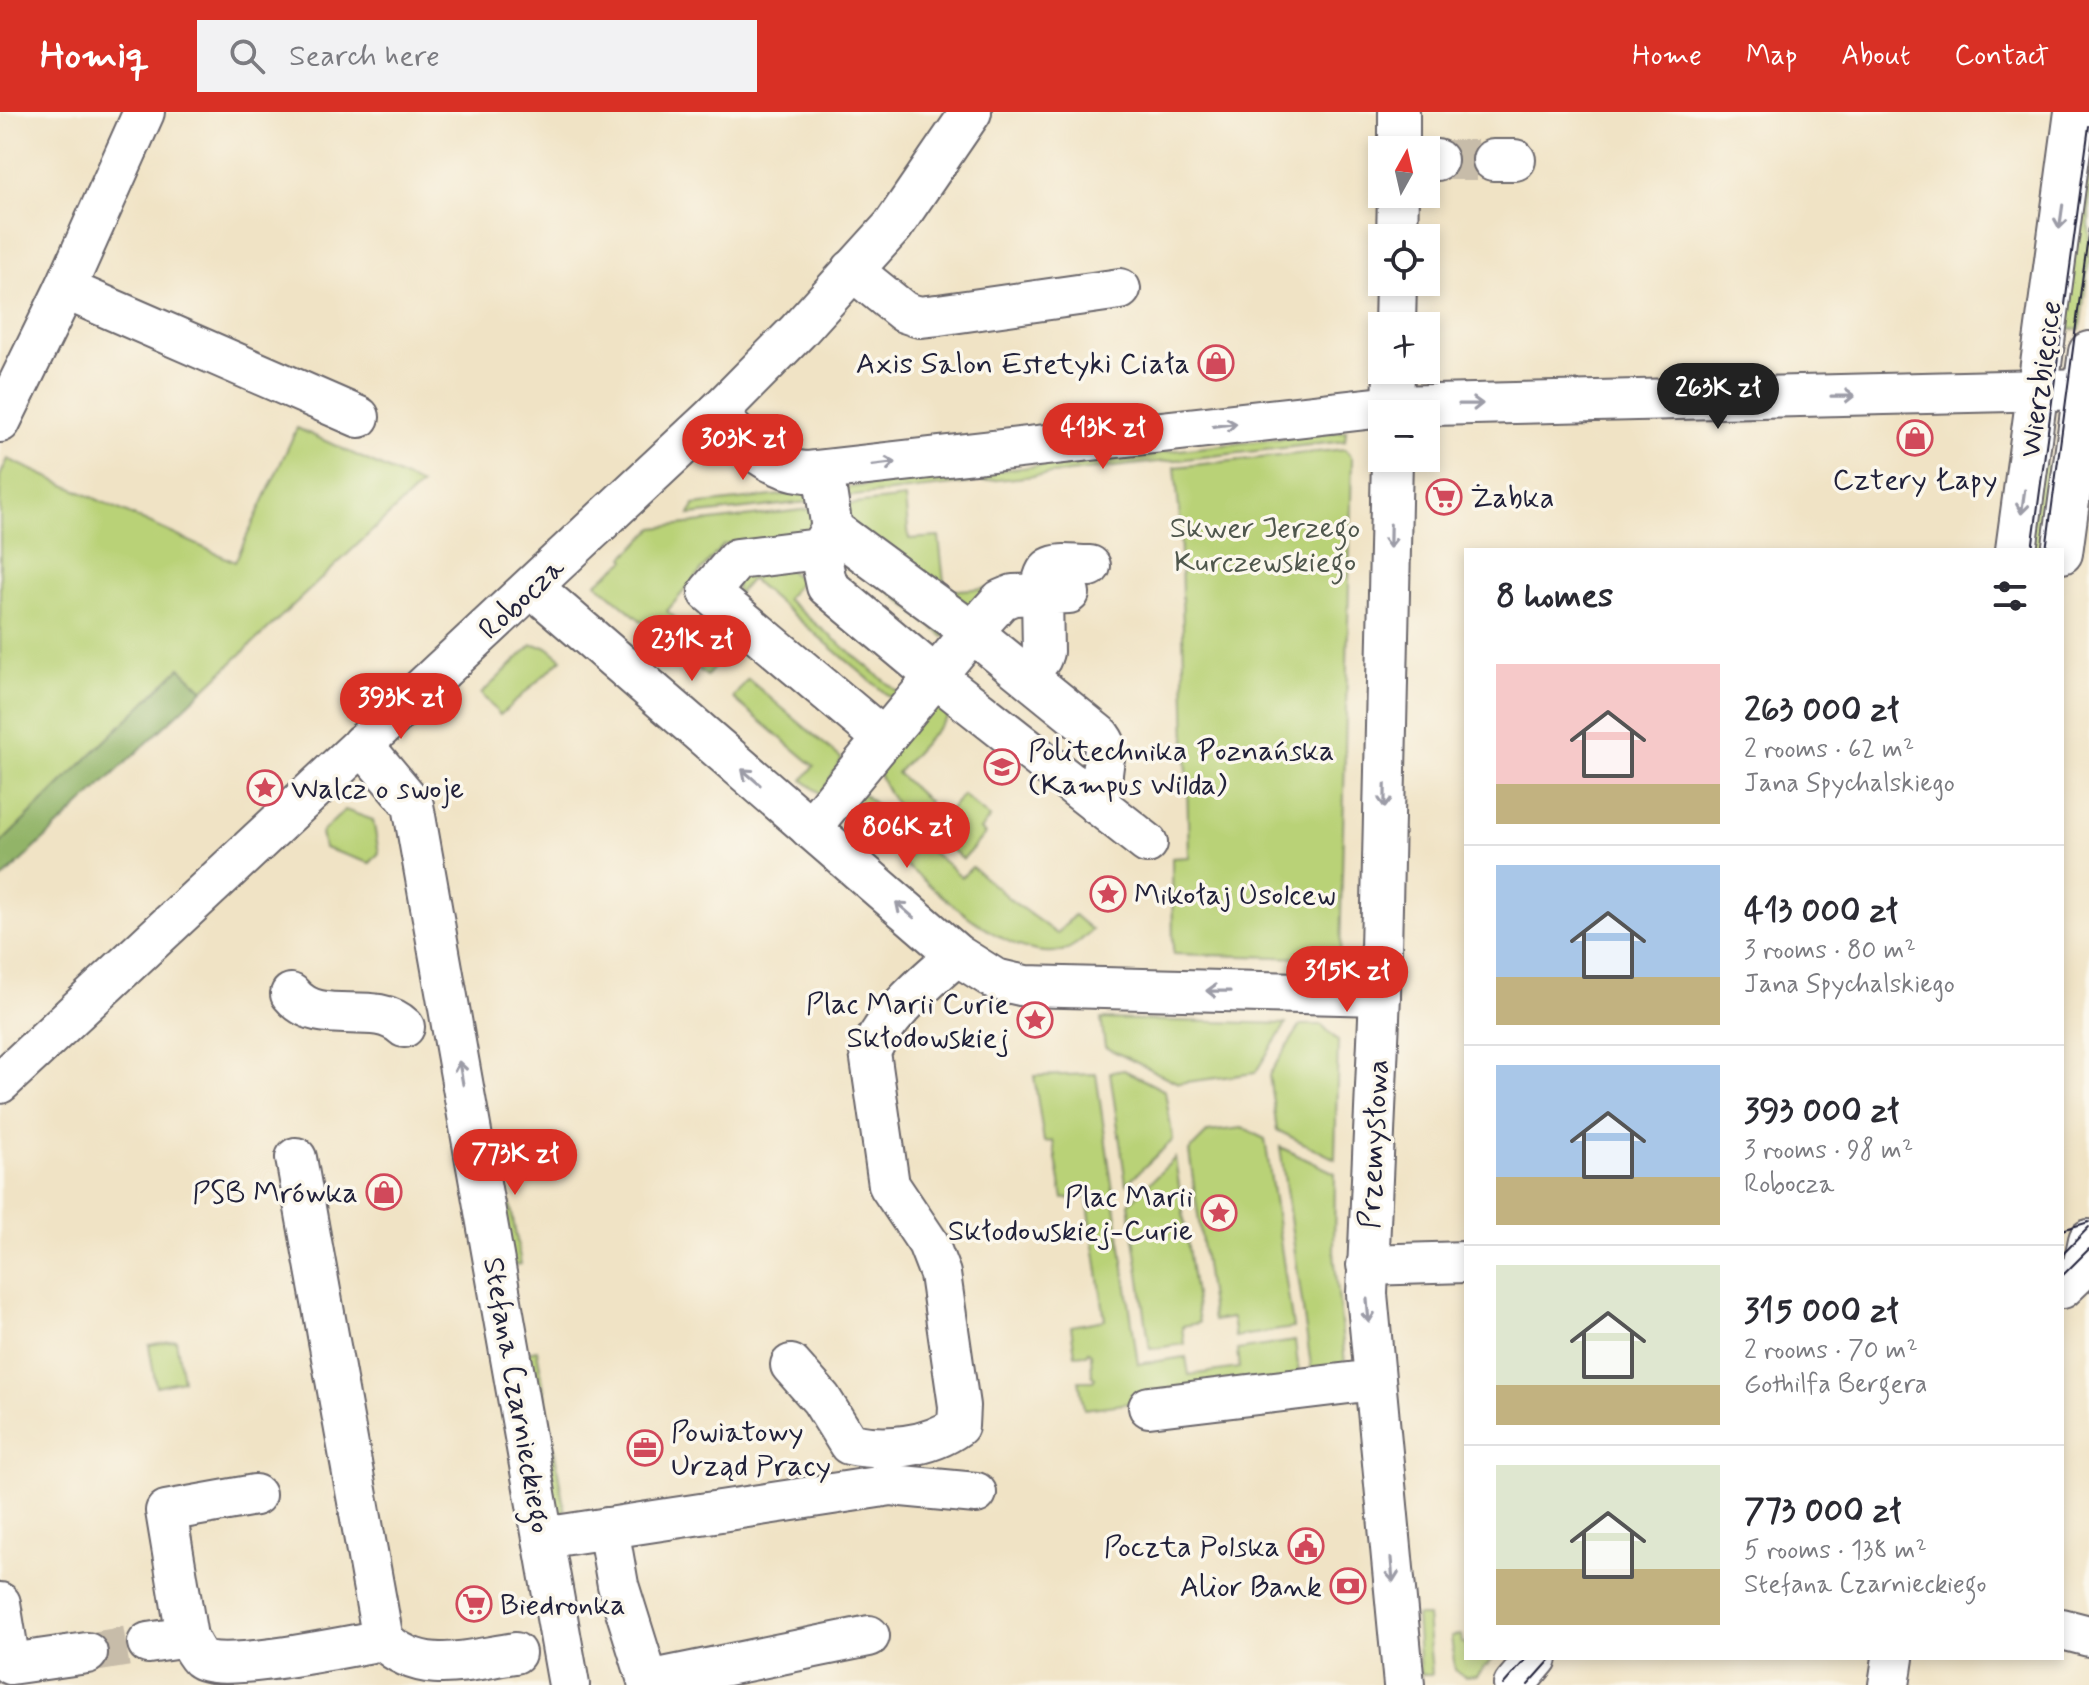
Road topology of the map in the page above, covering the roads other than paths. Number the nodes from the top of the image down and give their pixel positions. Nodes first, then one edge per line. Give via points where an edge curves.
1 (144, 112) edge
2 (971, 112) edge
3 (1399, 112) edge
4 (2075, 112) edge
5 (1399, 136) edge
6 (852, 270) junction
7 (65, 289) junction
8 (1120, 289) dead end
9 (2087, 377) edge
10 (2038, 391) junction
11 (1393, 397) edge
12 (716, 414) junction
13 (359, 417) dead end
14 (0, 422) edge
15 (823, 471) junction
16 (1392, 472) edge
17 (826, 539) junction
18 (2016, 548) edge
19 (2063, 548) edge
20 (1091, 579) dead end
21 (532, 587) junction
22 (1042, 594) junction
23 (972, 632) junction
24 (1027, 675) junction
25 (936, 677) junction
26 (884, 739) junction
27 (362, 744) junction
28 (1098, 805) junction
29 (810, 828) junction
30 (1147, 843) dead end
31 (957, 955) junction
32 (291, 994) dead end
33 (1380, 995) junction
34 (404, 1027) dead end
35 (0, 1083) edge
36 (296, 1158) dead end
37 (2089, 1237) edge
38 (2064, 1239) edge
39 (2064, 1246) edge
40 (1464, 1262) edge
41 (1367, 1265) junction
42 (2064, 1286) edge
43 (791, 1365) dead end
44 (1374, 1380) junction
45 (1149, 1407) dead end
46 (976, 1493) dead end
47 (255, 1495) dead end
48 (608, 1528) junction
49 (543, 1538) junction
50 (0, 1603) edge
51 (2064, 1630) edge
52 (869, 1636) dead end
53 (2089, 1636) edge
54 (383, 1640) junction
55 (87, 1653) tunnel mouth
56 (515, 1653) dead end
57 (1535, 1660) edge
58 (1893, 1660) edge
59 (265, 1672) edge
60 (12, 1674) edge
61 (569, 1685) edge
62 (1404, 1685) edge
63 (1514, 1685) edge
64 (1889, 1685) edge

1 - 7 street
2 - 6 street, Robocza via 893,226
3 - 5 street
4 -> 10 street, Wierzbięcice
6 - 8 street via 898,308 919,317
6 - 12 street, Robocza
7 - 13 street
7 - 14 street
9 - 10 street
9 - 19 street, Wierzbięcice
11 -> 10 street
10 -> 18 street, Wierzbięcice
15 -> 11 street
12 - 15 street via 771,463 789,471
12 - 21 street, Robocza
15 - 17 street
16 -> 33 street, Przemysłowa
17 - 23 street
17 - 25 street via 827,586
17 - 26 street via 737,559 709,592
20 - 22 street via 1051,567 1042,577
21 - 27 street, Robocza
29 -> 21 street
22 - 23 street via 1001,600
22 - 24 street via 1043,652
23 - 24 street
23 - 25 street
24 - 28 street via 1104,742
25 - 26 street
25 - 28 street
26 - 29 street
27 - 35 street, Robocza
49 -> 27 street, Stefana Czarnieckiego via 413,805
28 - 30 street
31 -> 29 street
33 -> 31 street via 1025,986 991,977
31 - 43 street via 878,1033 870,1052 889,1185 928,1243 940,1274 958,1426 942,1438 878,1450 849,1444 821,1399
32 - 34 street via 311,1010 381,1015
33 - 41 street, Przemysłowa
36 - 54 street
37 - 38 street
37 - 39 street
37 - 42 street via 2083,1268
40 - 41 street
41 -> 44 street, Przemysłowa
44 - 45 street
44 -> 62 street, Przemysłowa
46 - 48 street via 891,1485
47 - 59 street via 151,1513 168,1640 200,1658
48 - 49 street
48 - 52 street via 618,1585 648,1681
49 - 61 street, Stefana Czarnieckiego
50 - 60 street
51 - 53 street
54 - 56 street via 398,1654 419,1662
54 - 59 street
55 - 60 street
57 - 63 street
58 - 64 street

